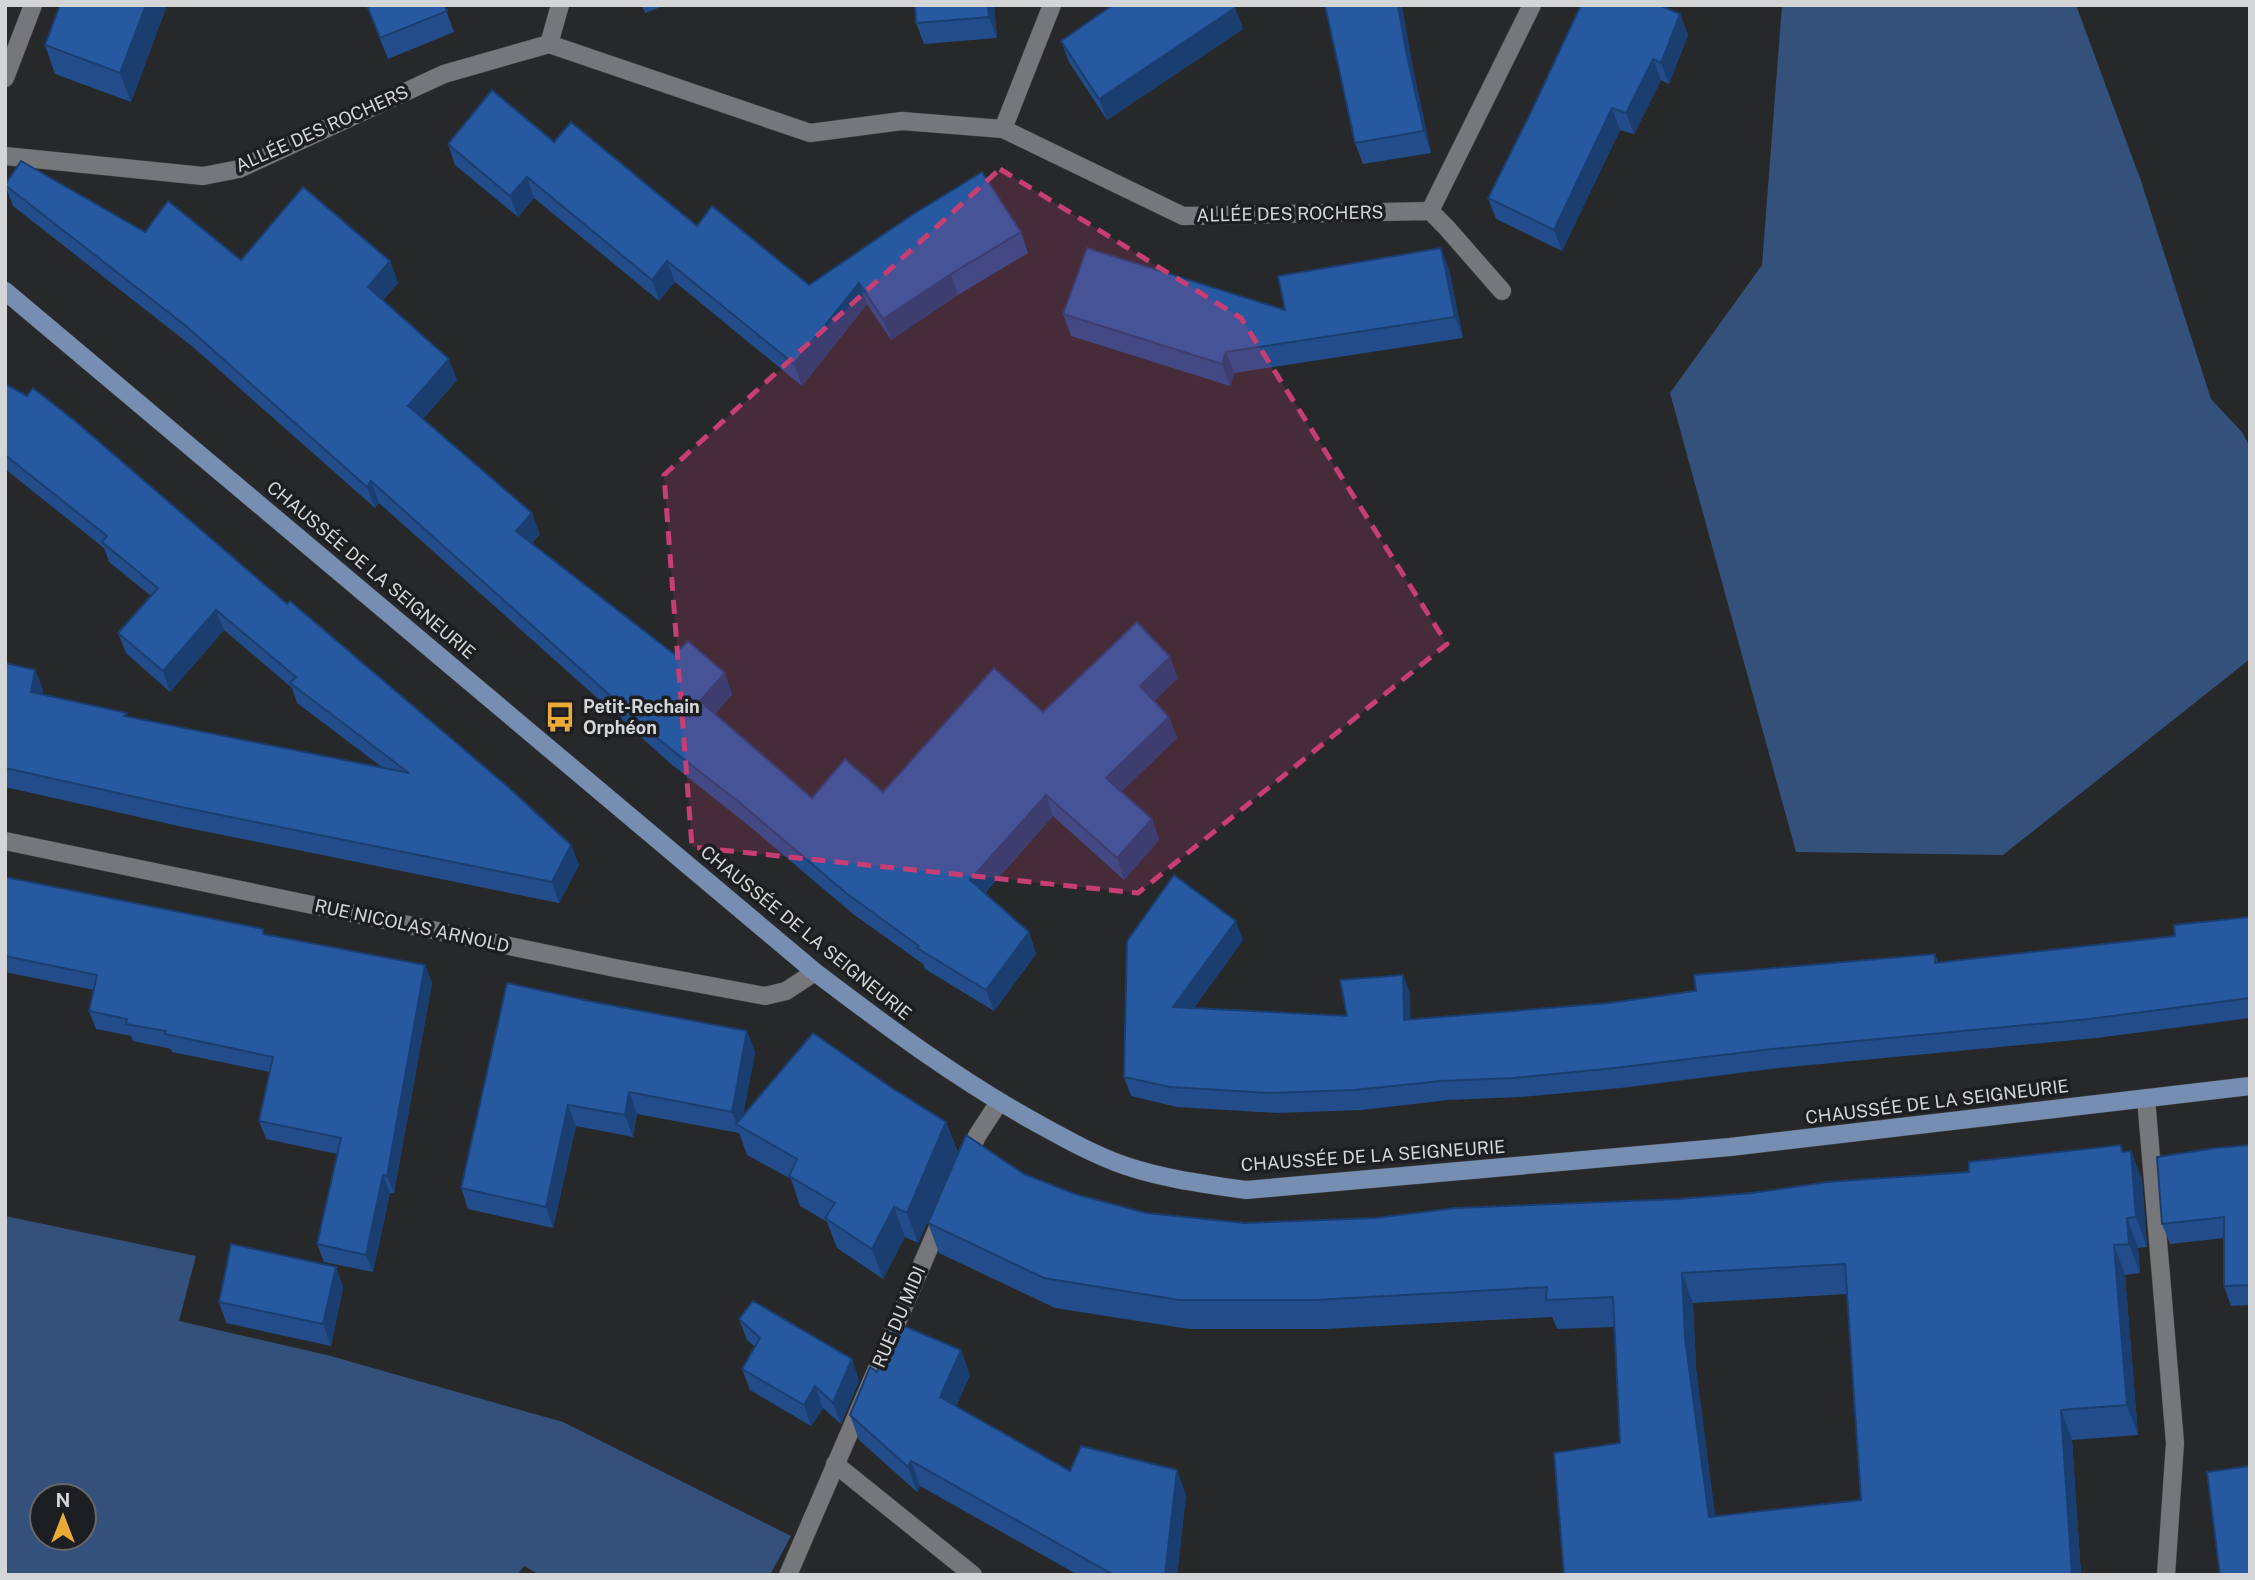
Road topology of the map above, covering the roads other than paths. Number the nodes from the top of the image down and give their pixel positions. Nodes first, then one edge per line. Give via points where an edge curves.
1 (33, 5) edge
2 (559, 5) edge
3 (1052, 5) edge
4 (1532, 5) edge
5 (549, 44) junction
6 (5, 78) edge
7 (1003, 128) junction
8 (5, 156) edge
9 (1430, 211) junction
10 (5, 291) edge
11 (1502, 291) dead end
12 (5, 841) edge
13 (815, 972) junction
14 (2250, 1086) edge
15 (2146, 1098) junction
16 (999, 1102) junction
17 (961, 1174) edge
18 (950, 1199) edge
19 (835, 1464) junction
20 (788, 1575) edge
21 (973, 1575) edge
22 (2166, 1575) edge

1 - 6 street
2 - 5 street
3 - 7 street
4 - 9 street
5 - 7 street, ALLÉE DES ROCHERS via 810,133 902,121
5 - 8 street, ALLÉE DES ROCHERS via 444,74 239,169 203,176
7 - 9 street, ALLÉE DES ROCHERS via 1183,216
9 - 11 street
10 - 13 main road, CHAUSSÉE DE LA SEIGNEURIE
12 - 13 street, RUE NICOLAS ARNOLD via 765,996 786,991
13 - 16 main road, CHAUSSÉE DE LA SEIGNEURIE
14 - 15 main road, CHAUSSÉE DE LA SEIGNEURIE
15 - 16 main road, CHAUSSÉE DE LA SEIGNEURIE via 1730,1147 1246,1190 1174,1180 1125,1166
15 - 22 street via 2175,1443
16 - 17 street via 977,1136
18 - 19 street, RUE DU MIDI
19 - 20 street, RUE DU MIDI
19 - 21 street

